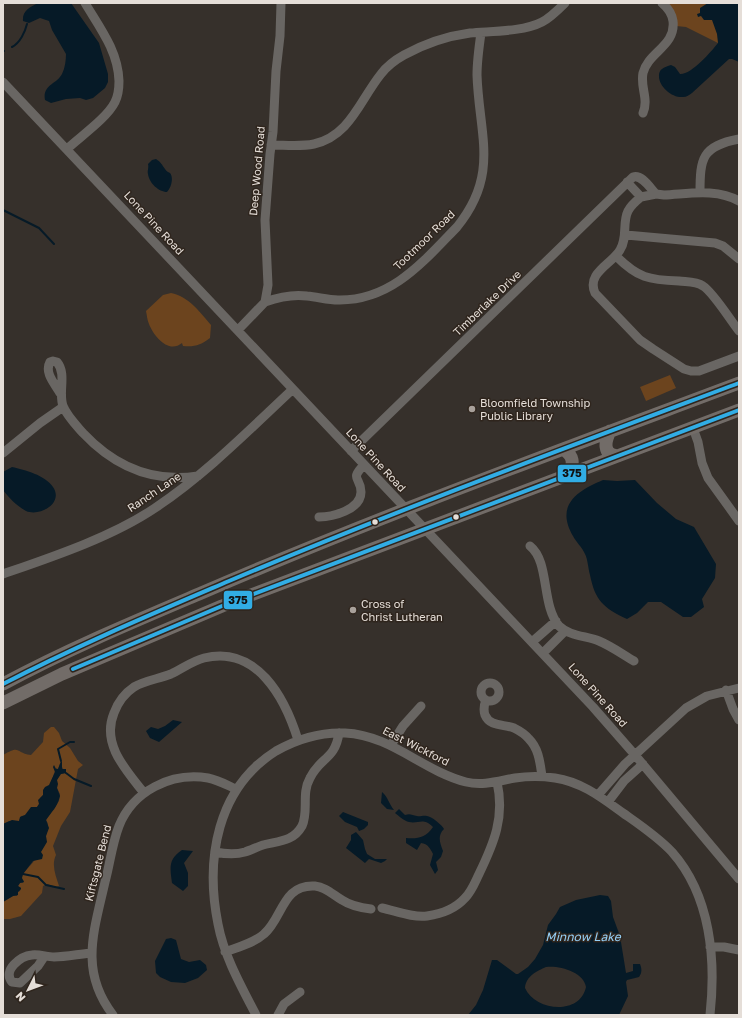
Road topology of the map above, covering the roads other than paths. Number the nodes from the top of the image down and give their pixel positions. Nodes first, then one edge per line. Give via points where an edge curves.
1 (85, 3) edge
2 (281, 3) edge
3 (565, 3) edge
4 (662, 3) edge
5 (481, 33) junction
6 (3, 82) edge
7 (643, 113) dead end
8 (739, 139) edge
9 (271, 145) junction
10 (67, 149) junction
11 (627, 182) junction
12 (700, 193) junction
13 (656, 194) junction
14 (641, 197) junction
15 (739, 201) edge
16 (626, 236) junction
17 (616, 256) junction
18 (739, 259) edge
19 (265, 302) junction
20 (238, 330) junction
21 (739, 331) edge
22 (739, 356) edge
23 (739, 383) edge
24 (293, 389) junction
25 (60, 393) dead end
26 (63, 407) junction
27 (739, 410) edge
28 (693, 428) junction
29 (610, 431) junction
30 (563, 449) junction
31 (351, 451) junction
32 (3, 453) edge
33 (618, 456) junction
34 (364, 465) junction
35 (569, 474) junction
36 (198, 476) junction
37 (406, 508) junction
38 (319, 517) dead end
39 (739, 521) edge
40 (425, 529) junction
41 (530, 546) dead end
42 (252, 571) junction
43 (3, 574) edge
44 (220, 585) junction
45 (259, 592) junction
46 (222, 606) junction
47 (556, 621) junction
48 (565, 631) junction
49 (532, 642) junction
50 (543, 652) junction
51 (634, 661) dead end
52 (3, 684) edge
53 (739, 688) edge
54 (726, 690) junction
55 (486, 700) dead end
56 (3, 703) edge
57 (421, 706) dead end
58 (739, 720) edge
59 (339, 733) junction
60 (298, 740) junction
61 (391, 745) junction
62 (636, 755) junction
63 (643, 764) junction
64 (542, 776) junction
65 (497, 782) junction
66 (606, 785) junction
67 (236, 789) junction
68 (615, 792) junction
69 (144, 793) junction
70 (598, 795) junction
71 (608, 802) junction
72 (215, 852) junction
73 (739, 879) edge
74 (382, 908) dead end
75 (371, 909) dead end
76 (710, 947) junction
77 (739, 950) edge
78 (225, 952) junction
79 (91, 953) junction
80 (44, 957) dead end
81 (300, 992) dead end
82 (113, 1015) edge
83 (256, 1015) edge
84 (278, 1015) edge
85 (710, 1015) edge

1 - 10 street via 114,52 118,67 118,88 116,101 110,110
2 - 9 street, Deep Wood Road
3 - 5 street via 541,23
4 - 7 street via 671,14 673,26 668,41 649,60 644,72 642,81 646,105
5 - 9 street via 468,33 438,41 398,58 380,74 351,120 330,138 313,144
5 - 19 street, Tootmoor Road via 477,76 485,144 484,170 481,183 464,219 408,274 378,294 353,300 296,296
6 - 10 street, Lone Pine Road
8 - 12 street via 721,143 706,155 700,168
9 - 19 street, Deep Wood Road via 265,220 268,286
10 - 20 street, Lone Pine Road
11 - 13 street, Timberlake Drive via 633,177 640,177
11 - 14 street
11 - 31 street, Timberlake Drive
12 - 13 street
12 - 15 street via 720,194
13 - 14 street
14 - 16 street via 627,212
16 - 17 street
16 - 18 street via 715,243
17 - 21 street via 645,277 702,285
17 - 22 street via 596,275 593,288 645,344 691,371 699,371
19 - 20 street
20 - 24 street, Lone Pine Road
23 - 29 highway
24 - 31 street, Lone Pine Road
24 - 36 street, Ranch Lane
25 - 26 street
26 - 32 street
26 - 36 street via 93,444 113,459 149,475 182,478
27 - 28 highway
28 - 33 highway
28 - 39 street via 708,478
29 - 30 highway
29 - 33 highway via 606,448 611,455
30 - 35 highway via 572,458
30 - 37 highway
31 - 34 street, Lone Pine Road
33 - 35 highway
34 - 37 street, Lone Pine Road
34 - 38 street via 357,473 361,493 356,504 328,517
35 - 40 highway
36 - 43 street, Ranch Lane via 155,508 122,526 89,542
37 - 40 street, Lone Pine Road
37 - 42 highway
40 - 45 highway
40 - 49 street, Lone Pine Road
41 - 47 street via 538,554 546,594
42 - 44 highway
42 - 45 highway via 249,584
44 - 46 highway via 226,592
44 - 52 highway via 85,644
45 - 46 highway
46 - 56 highway via 62,674
47 - 48 street
47 - 49 street
48 - 50 street
48 - 51 street via 597,640
49 - 50 street, Lone Pine Road
50 - 62 street, Lone Pine Road
53 - 54 street
54 - 58 street
54 - 62 street via 707,696 689,706
55 - 64 street via 484,711 488,720 520,732 534,744
57 - 61 street via 403,726
59 - 60 street, East Wickford
59 - 61 street, East Wickford via 362,735
59 - 72 street via 333,752 316,767 309,778 305,792 304,820 294,836 283,842 241,853
60 - 67 street, East Wickford via 263,760
60 - 69 street via 282,701 270,683 256,670 243,661 229,657 202,658 172,674 138,685 127,693 115,708 110,734 113,748
61 - 65 street, East Wickford via 432,769 458,780 477,784
62 - 63 street, Lone Pine Road
62 - 66 street
63 - 68 street
63 - 73 street, Lone Pine Road
64 - 65 street, East Wickford
64 - 70 street, East Wickford via 572,782
65 - 74 street via 500,810 496,835 466,897 450,908 427,916
66 - 68 street
66 - 70 street
67 - 69 street, Kiftsgate Bend via 209,778 189,777 168,780
67 - 72 street, East Wickford via 221,821
68 - 71 street
69 - 79 street, Kiftsgate Bend via 127,811 117,832
70 - 71 street, East Wickford
71 - 76 street, East Wickford via 657,838 679,861 692,881 702,906
72 - 78 street, East Wickford via 214,900
75 - 78 street via 346,903 332,892 315,886 304,888 294,892 285,901 265,934
76 - 77 street
76 - 85 street, East Wickford
78 - 83 street, East Wickford
79 - 80 street
79 - 82 street, Kiftsgate Bend via 97,986
81 - 84 street via 284,1004

